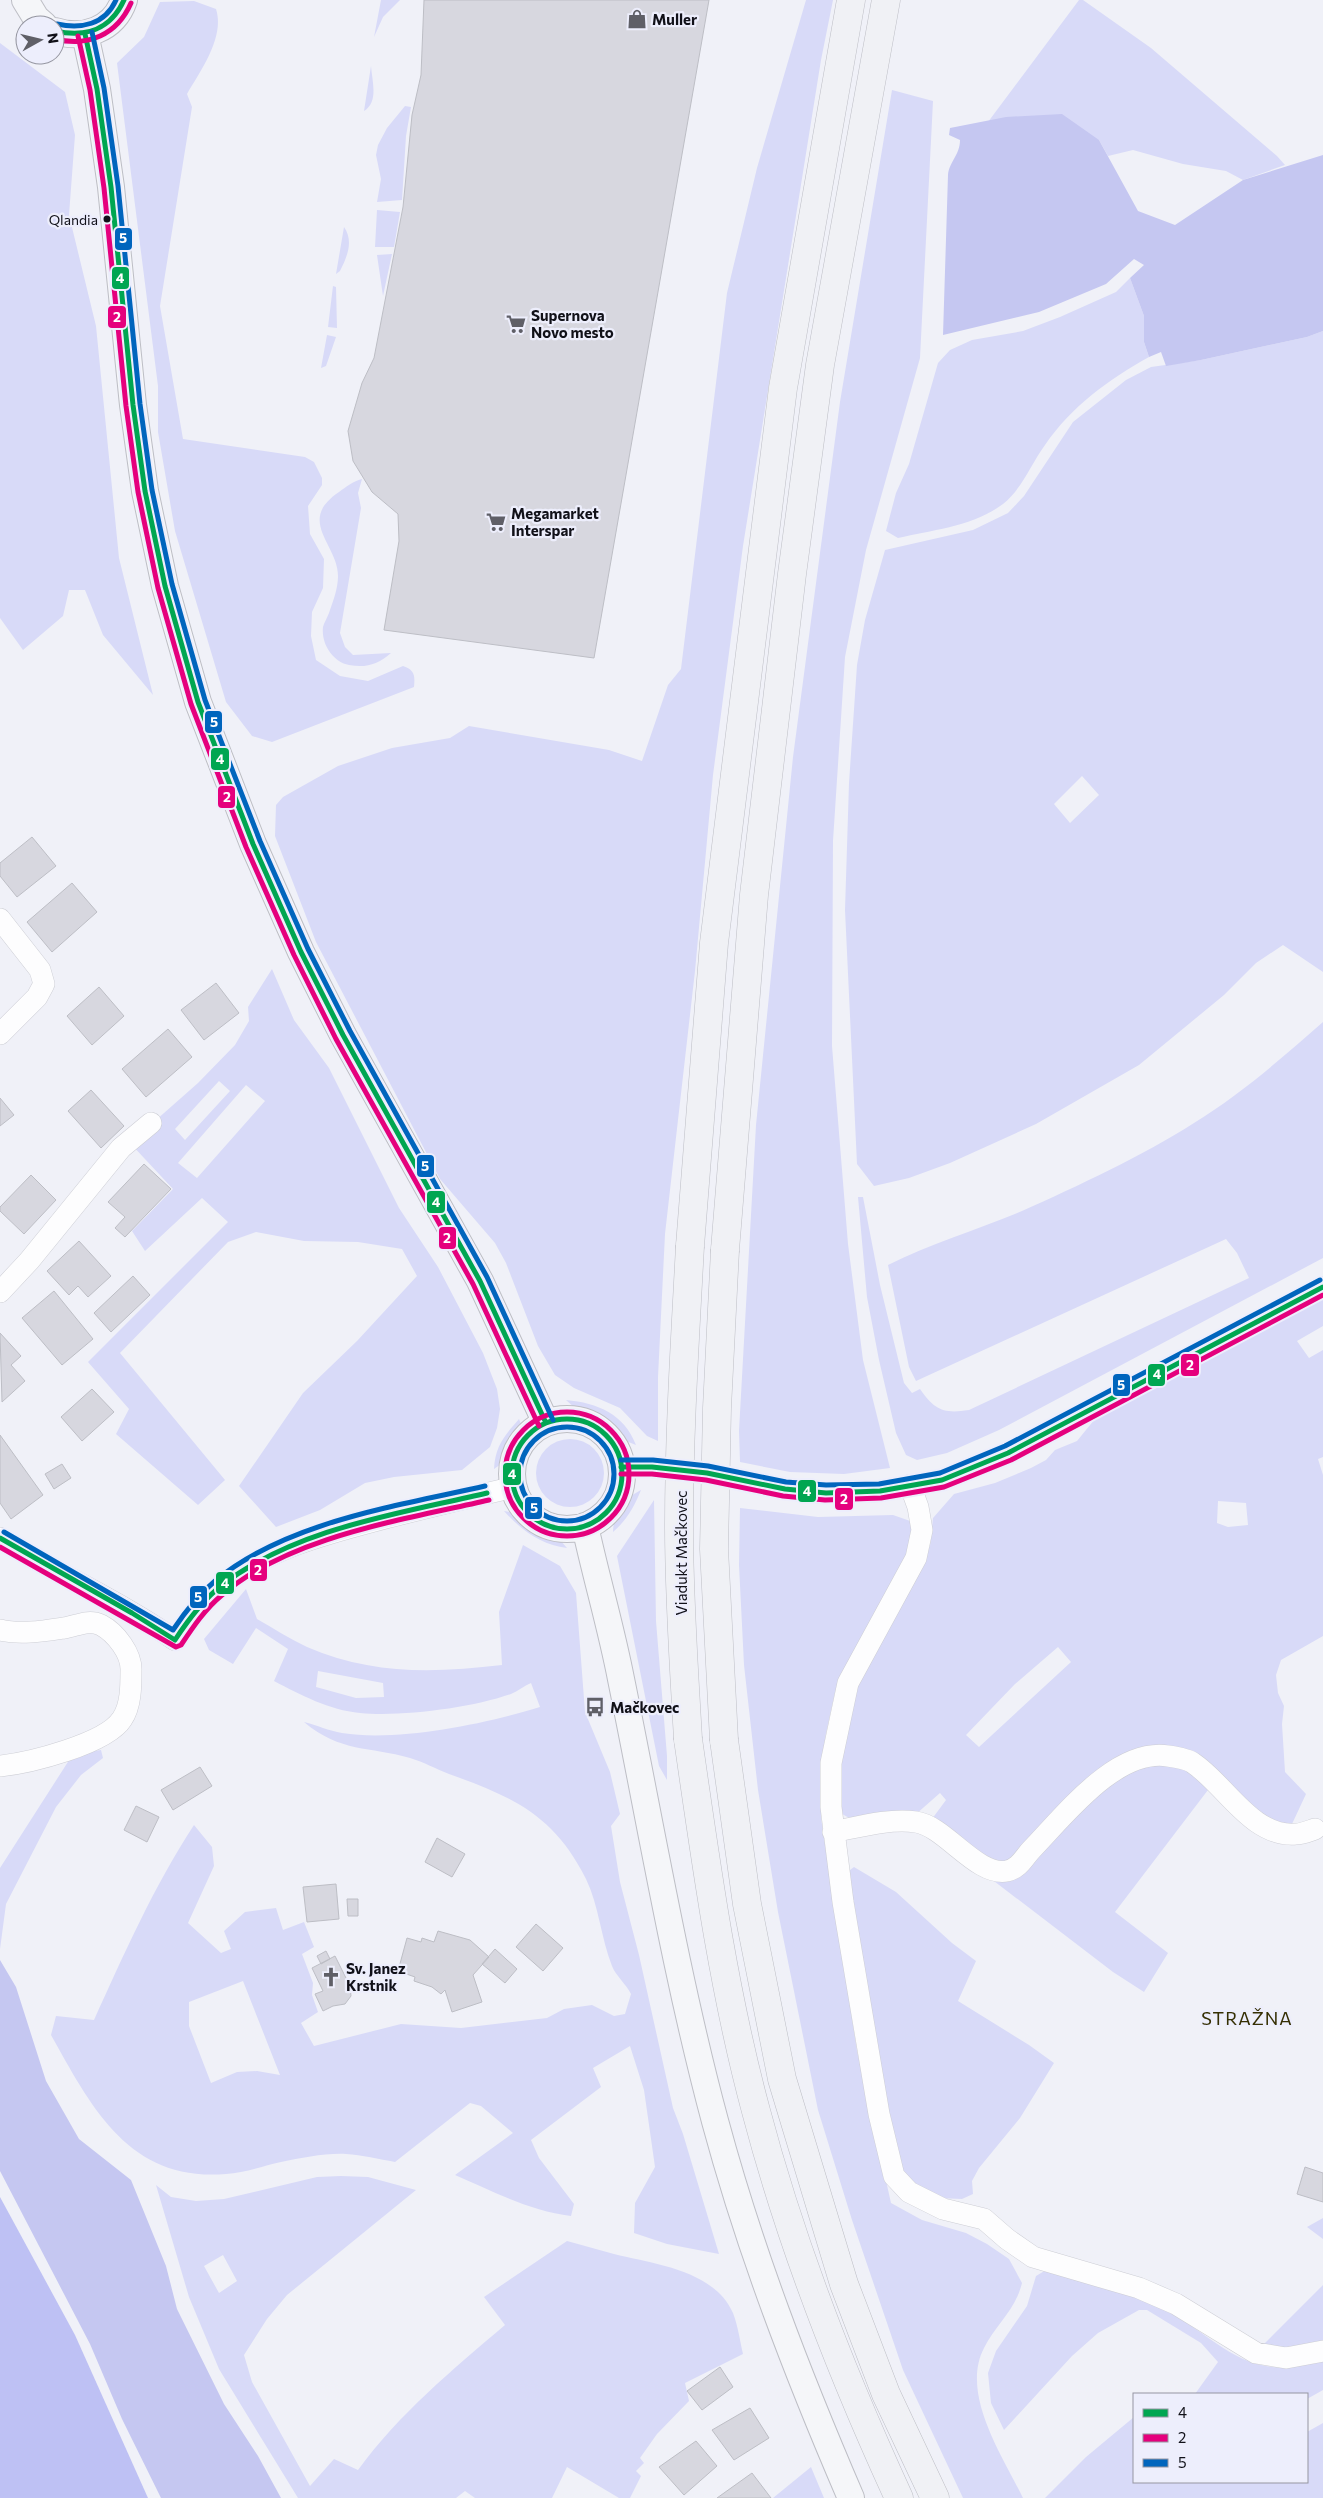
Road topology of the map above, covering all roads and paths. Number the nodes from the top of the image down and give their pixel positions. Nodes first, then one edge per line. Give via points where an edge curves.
1 (25, 0) edge
2 (124, 0) edge
3 (851, 0) edge
4 (886, 0) edge
5 (34, 15) edge
6 (65, 34) edge
7 (85, 34) junction
8 (0, 919) edge
9 (0, 1034) edge
10 (151, 1123) dead end
11 (1323, 1287) edge
12 (0, 1292) edge
13 (546, 1423) junction
14 (621, 1467) junction
15 (910, 1485) junction
16 (514, 1487) junction
17 (585, 1526) junction
18 (0, 1538) edge
19 (0, 1630) edge
20 (0, 1766) edge
21 (1314, 1829) dead end
22 (833, 1832) junction
23 (1323, 2351) edge
24 (851, 2498) edge
25 (899, 2498) edge
26 (935, 2498) edge

1 - 5 main road
2 - 7 main road via 112,19 100,29
3 - 25 highway, Viadukt Mačkovec, bridge via 781,398 714,944 690,1246 679,1527 688,1739 714,1922 735,2024 777,2186 806,2273 857,2406
4 - 26 highway, bridge via 820,365 754,895 725,1250 714,1550 724,1740 747,1904 782,2080 844,2284 886,2394
6 - 7 main road
7 - 13 main road via 111,187 144,491 165,586 198,702 253,844 300,952 480,1281
8 - 9 street via 40,970 44,984 37,997
10 - 12 street via 120,1148
11 - 15 street via 1008,1453 942,1480
13 - 14 main road via 563,1418 597,1427 610,1438
13 - 16 main road via 527,1436 514,1455
14 - 15 street via 707,1473 785,1489 826,1493 880,1491
14 - 17 main road via 621,1484 610,1509
15 - 22 street via 922,1530 916,1558 848,1683 831,1763
16 - 17 main road via 529,1514 542,1523 557,1528
16 - 18 street via 391,1516 288,1547 221,1586 191,1616 175,1640 116,1601
17 - 24 main road via 620,1676 689,2014 715,2120 768,2294
19 - 20 street via 11,1633 65,1628 87,1622 102,1626 121,1642 131,1668 130,1695 122,1719 103,1736 70,1749
21 - 22 street via 1296,1834 1269,1829 1248,1816 1192,1761 1166,1755 1139,1758 1121,1766 1088,1791 1019,1866 1006,1871 976,1861 929,1826 916,1822
22 - 23 street via 880,2122 894,2176 909,2192 943,2209 984,2218 1033,2257 1139,2288 1176,2304 1256,2353 1286,2358

